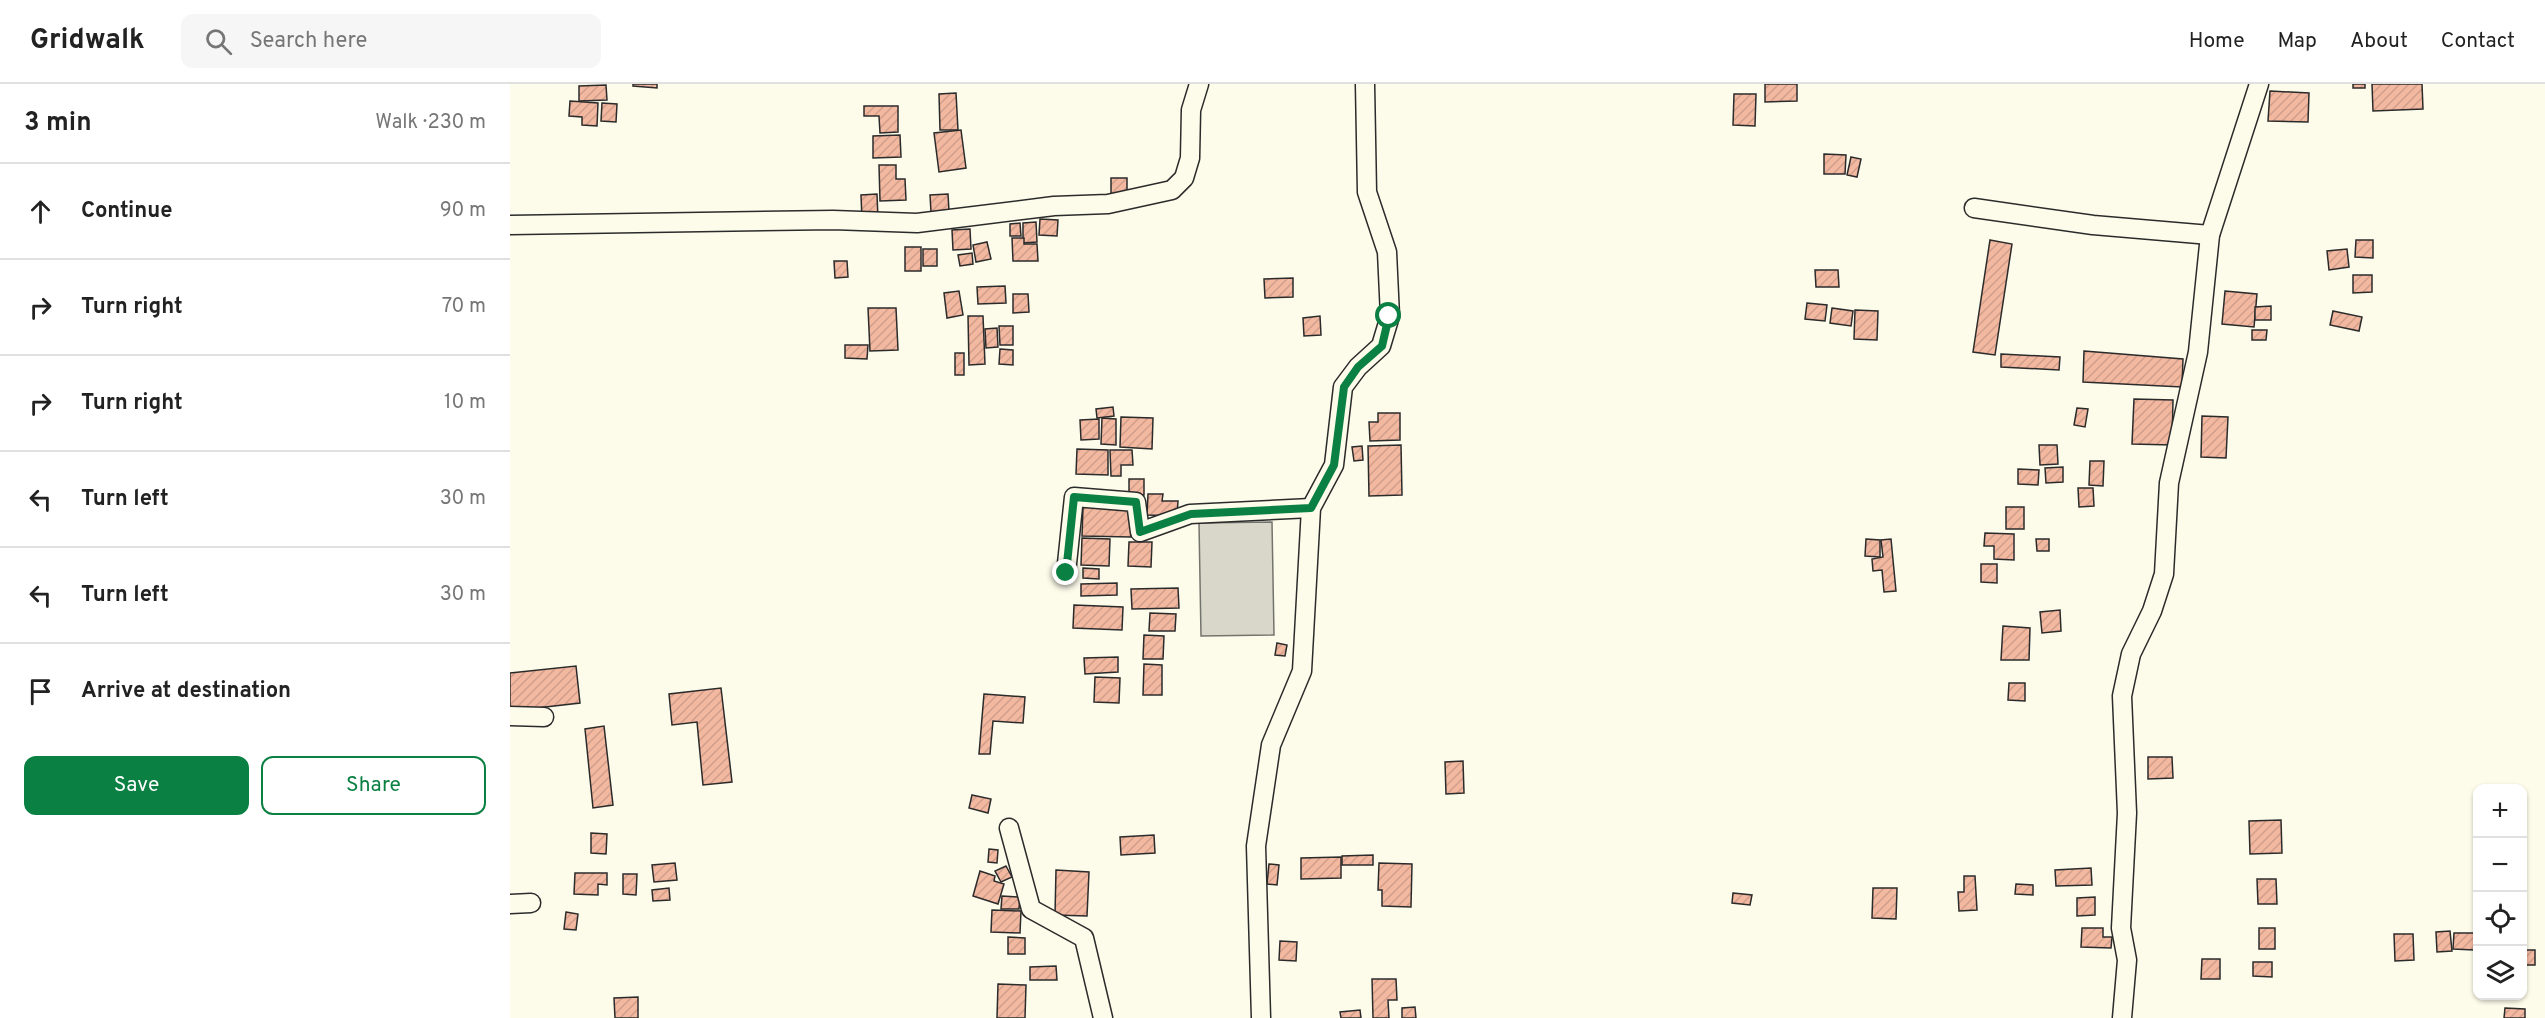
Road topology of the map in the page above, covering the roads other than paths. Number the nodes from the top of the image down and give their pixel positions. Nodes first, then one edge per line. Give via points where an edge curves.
1 (1199, 84) edge
2 (1365, 84) edge
3 (2259, 84) edge
4 (1974, 208) dead end
5 (510, 225) edge
6 (2210, 236) junction
7 (1311, 508) junction
8 (1066, 573) dead end
9 (510, 716) edge
10 (544, 717) dead end
11 (1009, 828) dead end
12 (531, 903) dead end
13 (510, 904) edge
14 (1103, 1018) edge
15 (1261, 1018) edge
16 (2122, 1018) edge

1 - 5 street via 1191,110 1190,159 1184,178 1172,190 1107,204 1054,206 917,223 833,220
2 - 7 street via 1367,192 1387,252 1389,316 1382,346 1358,367 1344,387 1334,465
3 - 6 street
4 - 6 street
6 - 16 street via 2198,352 2169,483 2164,574 2132,654 2122,696 2127,813 2121,928 2127,960
7 - 8 street via 1191,514 1140,532 1136,502 1074,497
7 - 15 street via 1302,671 1271,745 1256,846
9 - 10 street
11 - 14 street via 1031,909 1083,938
12 - 13 street

